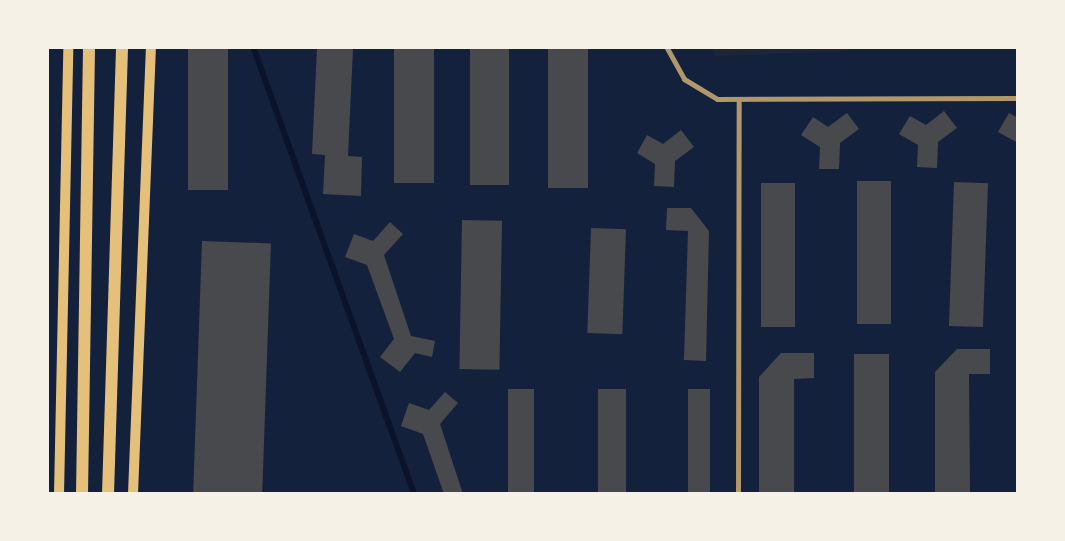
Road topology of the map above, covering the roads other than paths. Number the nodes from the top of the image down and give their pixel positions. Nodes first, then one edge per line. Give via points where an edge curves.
1 (68, 48) edge
2 (89, 48) edge
3 (122, 48) edge
4 (151, 48) edge
5 (667, 48) edge
6 (1018, 98) edge
7 (739, 99) junction
8 (58, 494) edge
9 (82, 494) edge
10 (108, 494) edge
11 (133, 494) edge
12 (738, 494) edge

1 - 8 main road
2 - 9 main road
3 - 10 main road
4 - 11 main road
5 - 7 street via 684,79 717,99
6 - 7 street
7 - 12 street

